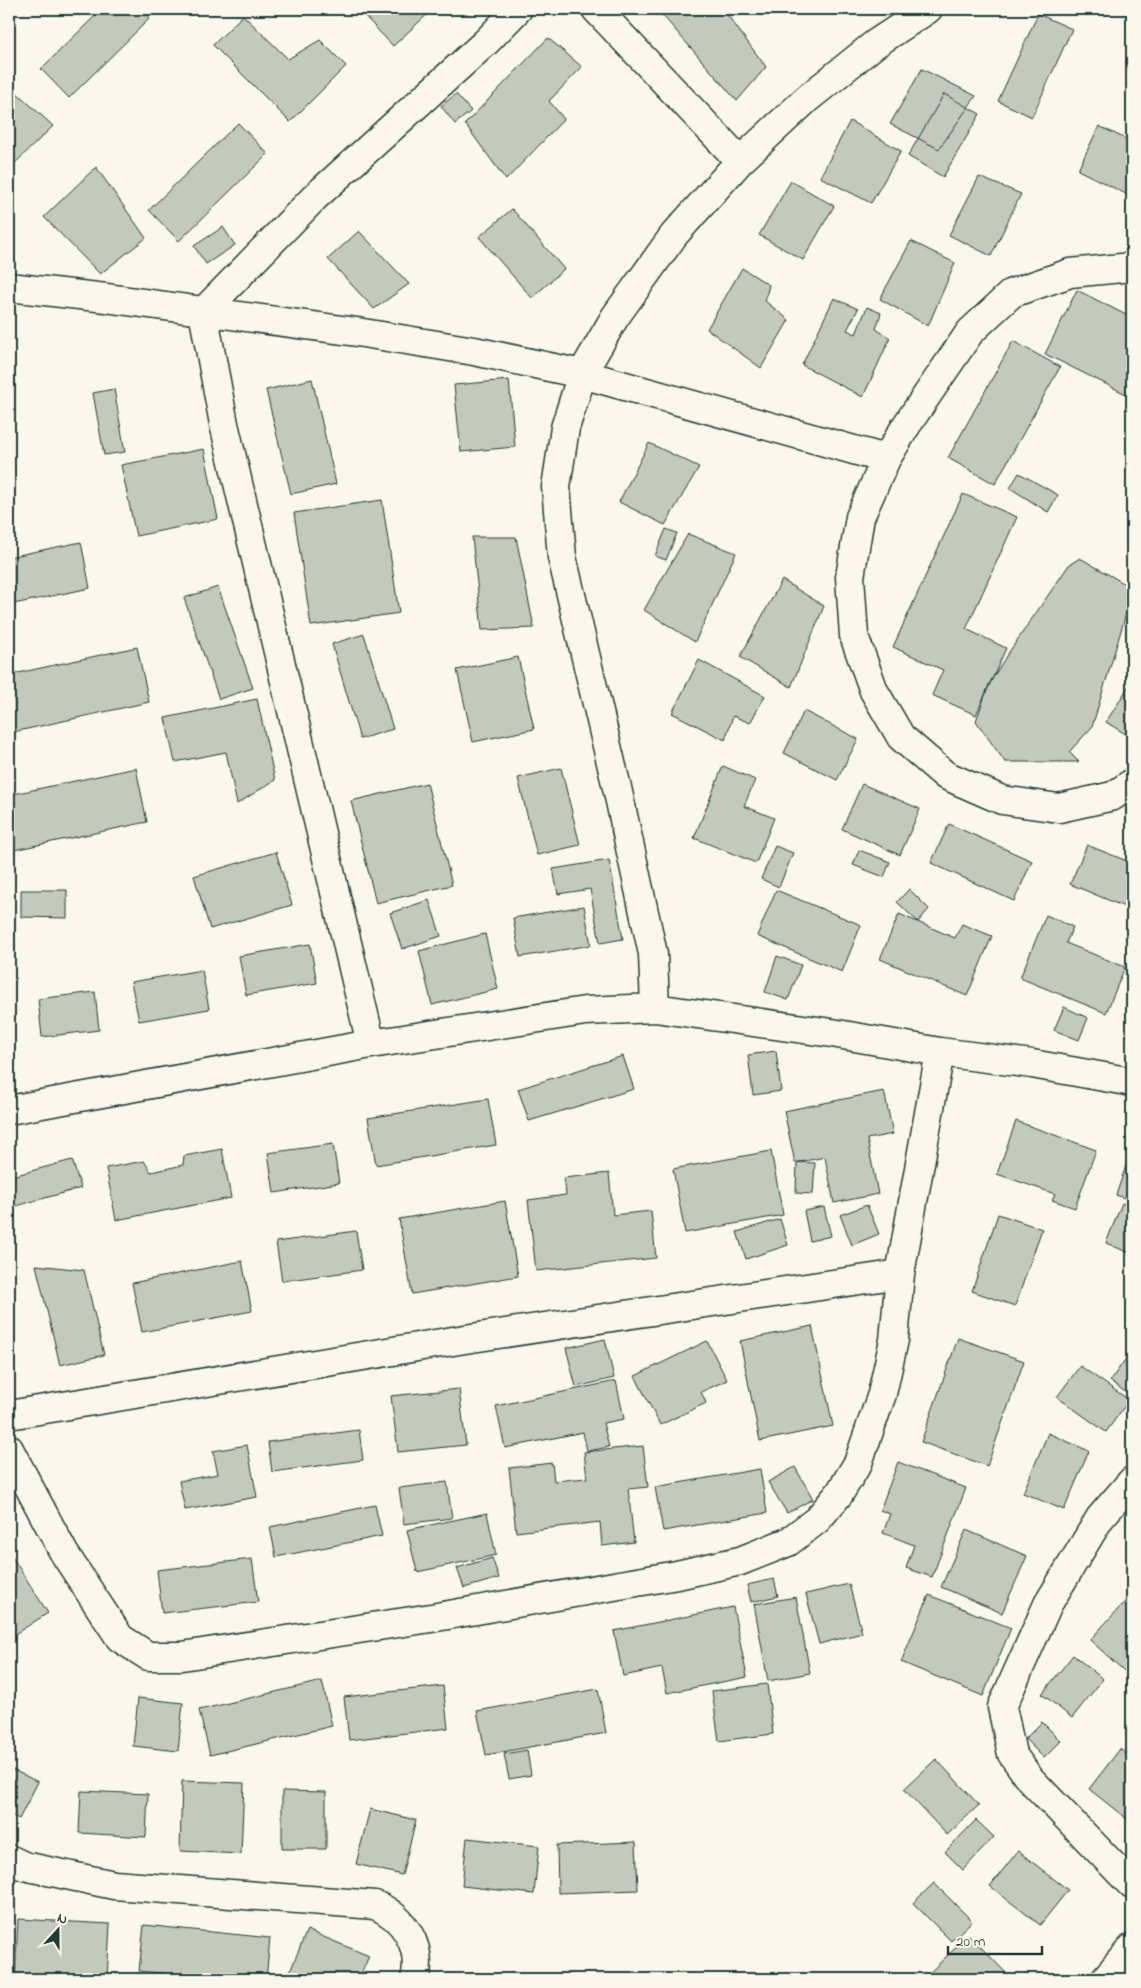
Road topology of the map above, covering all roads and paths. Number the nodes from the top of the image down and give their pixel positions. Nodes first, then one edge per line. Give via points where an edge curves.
1 (518, 9) edge
2 (596, 9) edge
3 (928, 9) edge
4 (740, 161) junction
5 (1132, 267) edge
6 (9, 287) edge
7 (204, 312) junction
8 (582, 374) junction
9 (886, 459) junction
10 (1132, 783) edge
11 (656, 1008) junction
12 (371, 1044) junction
13 (940, 1052) junction
14 (1132, 1082) edge
15 (9, 1110) edge
16 (900, 1274) junction
17 (9, 1414) edge
18 (9, 1449) edge
19 (1132, 1481) edge
20 (9, 1860) edge
21 (1132, 1885) edge
22 (1132, 1948) edge
23 (415, 1979) edge
24 (1105, 1979) edge

1 - 7 street via 315,197
2 - 4 street
3 - 4 street via 867,50 808,98
4 - 8 street via 674,235 614,317
5 - 9 street via 1070,273 1012,293 970,332
6 - 7 street
7 - 8 street via 474,351
7 - 12 street via 224,424
8 - 9 street
8 - 11 street via 565,428 556,487 562,557 653,954
9 - 10 street via 860,517 850,577 854,636 874,691 901,737 945,775 1002,800 1059,808 1113,796
11 - 12 street via 586,1011
11 - 13 street
12 - 15 street
13 - 14 street
13 - 16 street
16 - 17 street via 465,1339
16 - 18 street via 894,1340 882,1394 858,1463 839,1494 817,1520 788,1542 740,1561 678,1575 431,1618 182,1656 148,1656 120,1638 64,1553
19 - 21 street via 1100,1518 1048,1604 1002,1707 1012,1754 1030,1779
20 - 23 street via 114,1885 375,1905 389,1911 414,1941 417,1957
22 - 24 street

